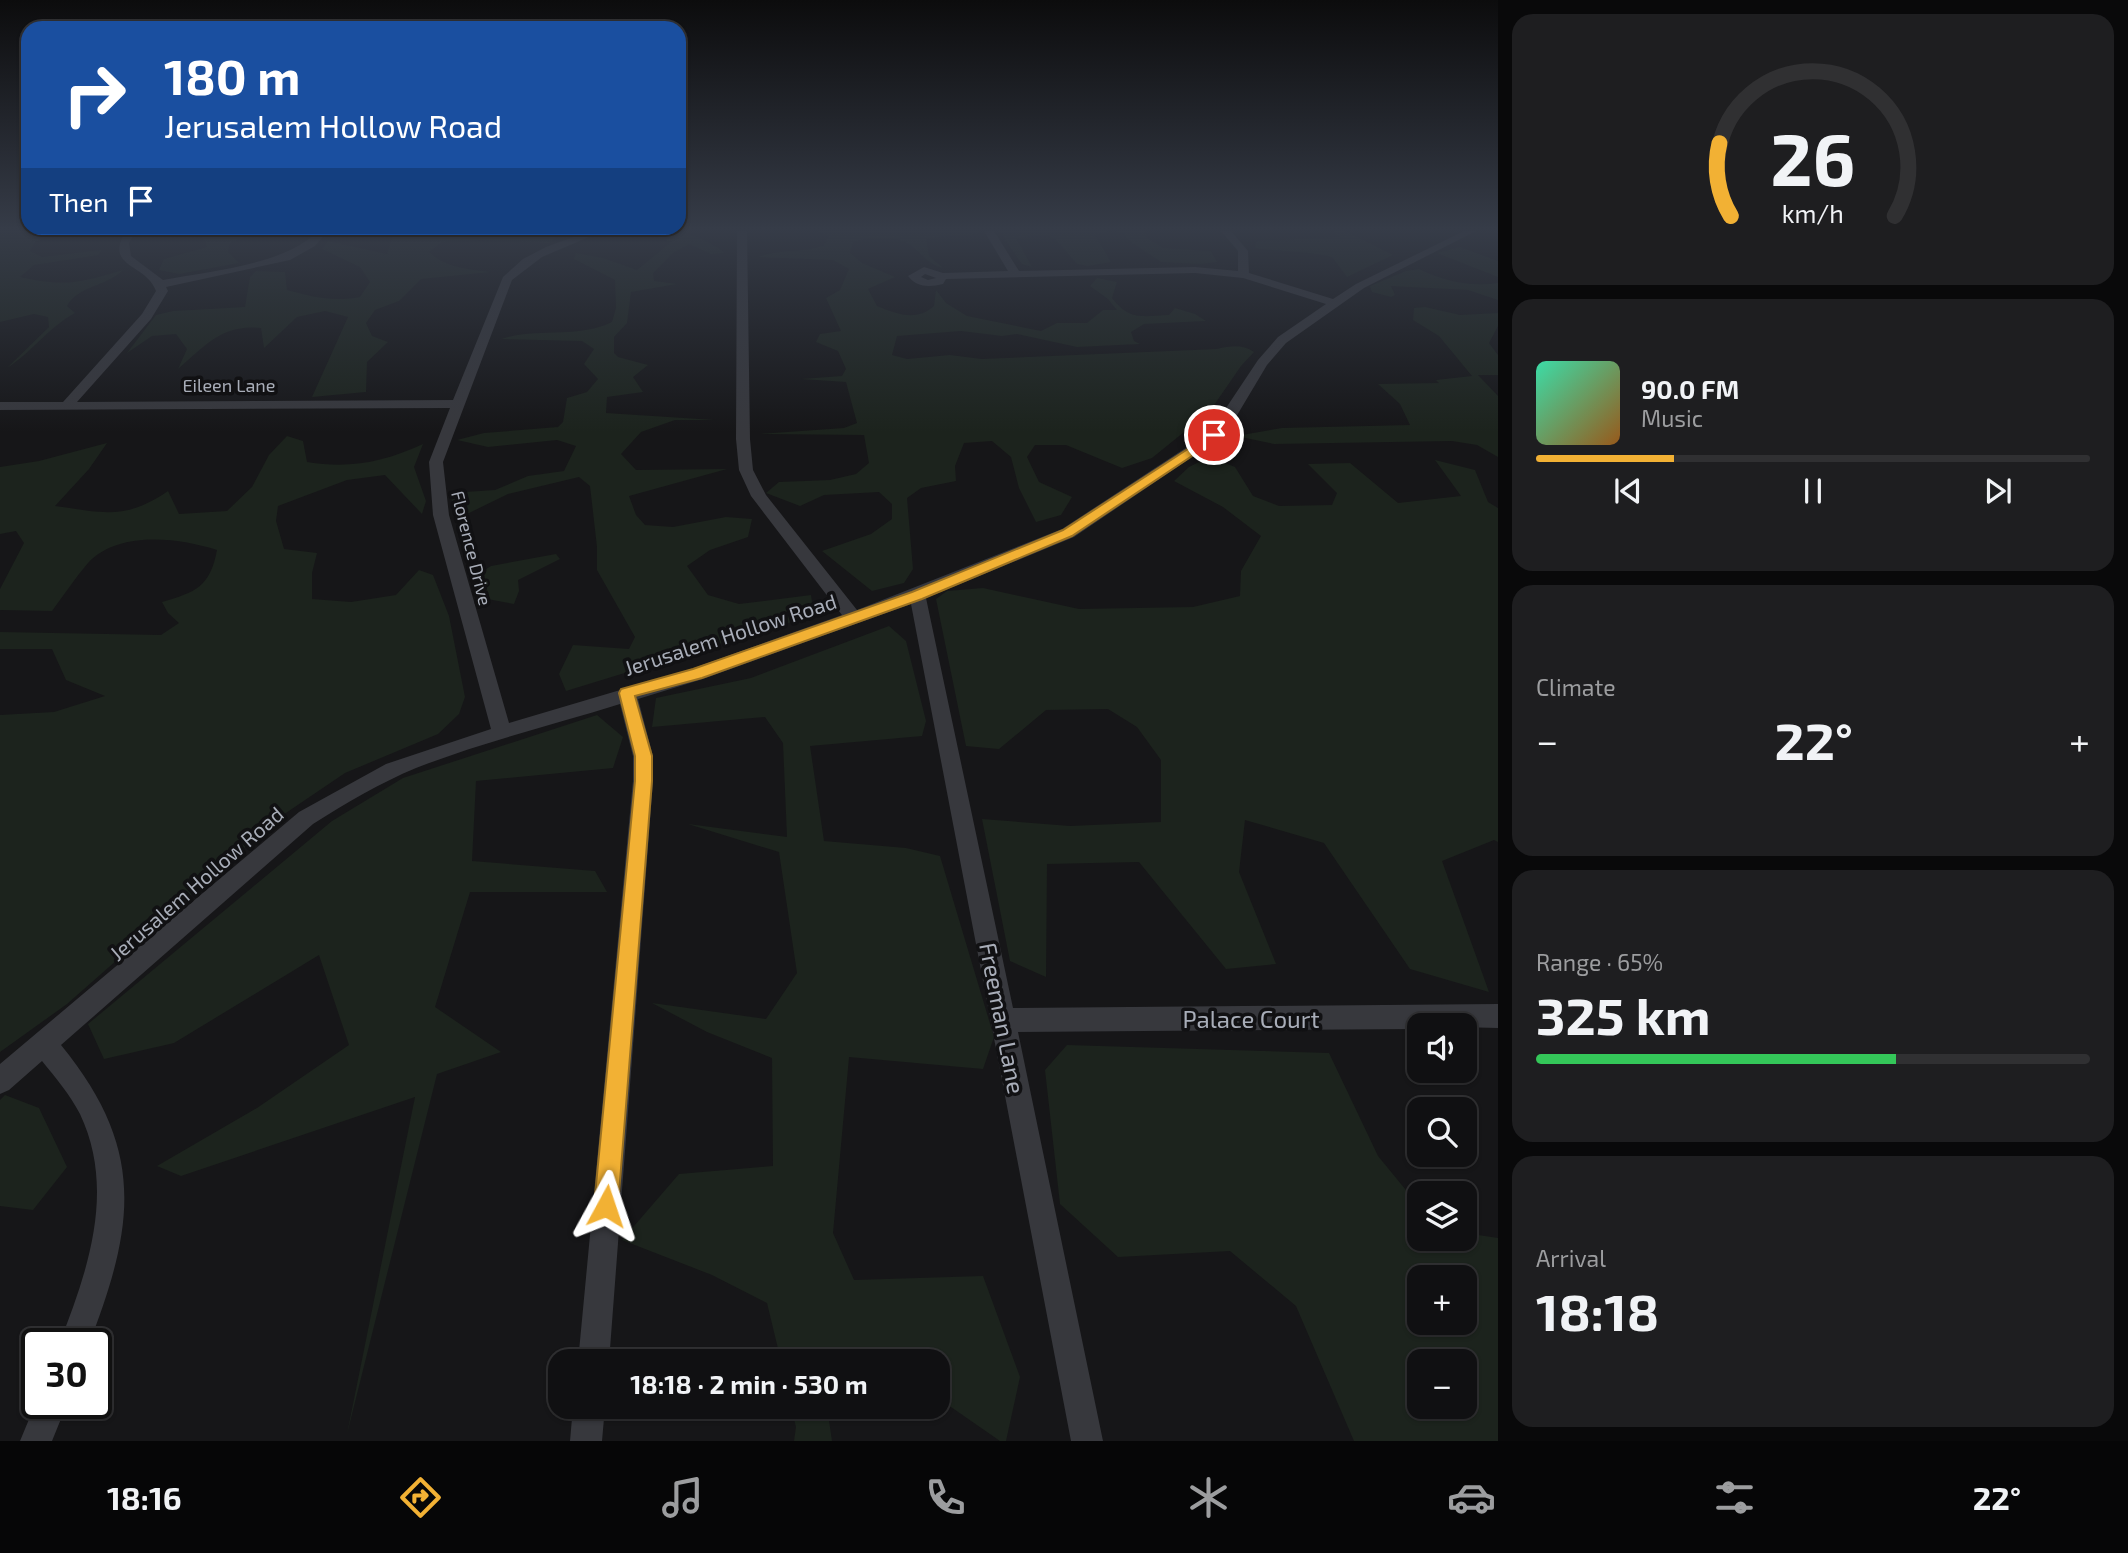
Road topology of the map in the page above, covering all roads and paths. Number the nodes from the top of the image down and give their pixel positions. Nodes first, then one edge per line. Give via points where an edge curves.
1 (158, 298) edge
2 (499, 298) edge
3 (742, 298) edge
4 (1319, 298) edge
5 (1342, 298) edge
6 (1334, 303) junction
7 (457, 404) junction
8 (0, 406) edge
9 (66, 406) junction
10 (917, 595) junction
11 (853, 617) junction
12 (626, 693) junction
13 (501, 731) junction
14 (1498, 1016) edge
15 (1003, 1020) junction
16 (45, 1044) junction
17 (0, 1082) edge
18 (80, 1328) edge
19 (594, 1349) edge
20 (45, 1419) edge
21 (588, 1419) edge
22 (36, 1441) edge
23 (586, 1441) edge
24 (1087, 1441) edge

1 - 9 street
2 - 7 street, Florence Drive
3 - 11 street via 746,470 760,496
4 - 6 street
5 - 6 street, Jerusalem Hollow Road
6 - 10 street, Jerusalem Hollow Road via 1274,348 1226,422 1200,447 1068,533
7 - 9 street, Eileen Lane
7 - 13 street, Florence Drive via 436,462 437,491
8 - 9 street, Eileen Lane
10 - 11 street, Jerusalem Hollow Road
10 - 15 street, Freeman Lane
11 - 12 street, Jerusalem Hollow Road via 696,674
12 - 13 street, Jerusalem Hollow Road
12 - 19 street via 643,756 643,781
13 - 16 street, Jerusalem Hollow Road via 385,771 306,818
14 - 15 street, Palace Court
15 - 24 street, Freeman Lane
16 - 17 street, Jerusalem Hollow Road
16 - 18 street via 89,1104 112,1175 113,1214 104,1261
20 - 22 street
21 - 23 street

